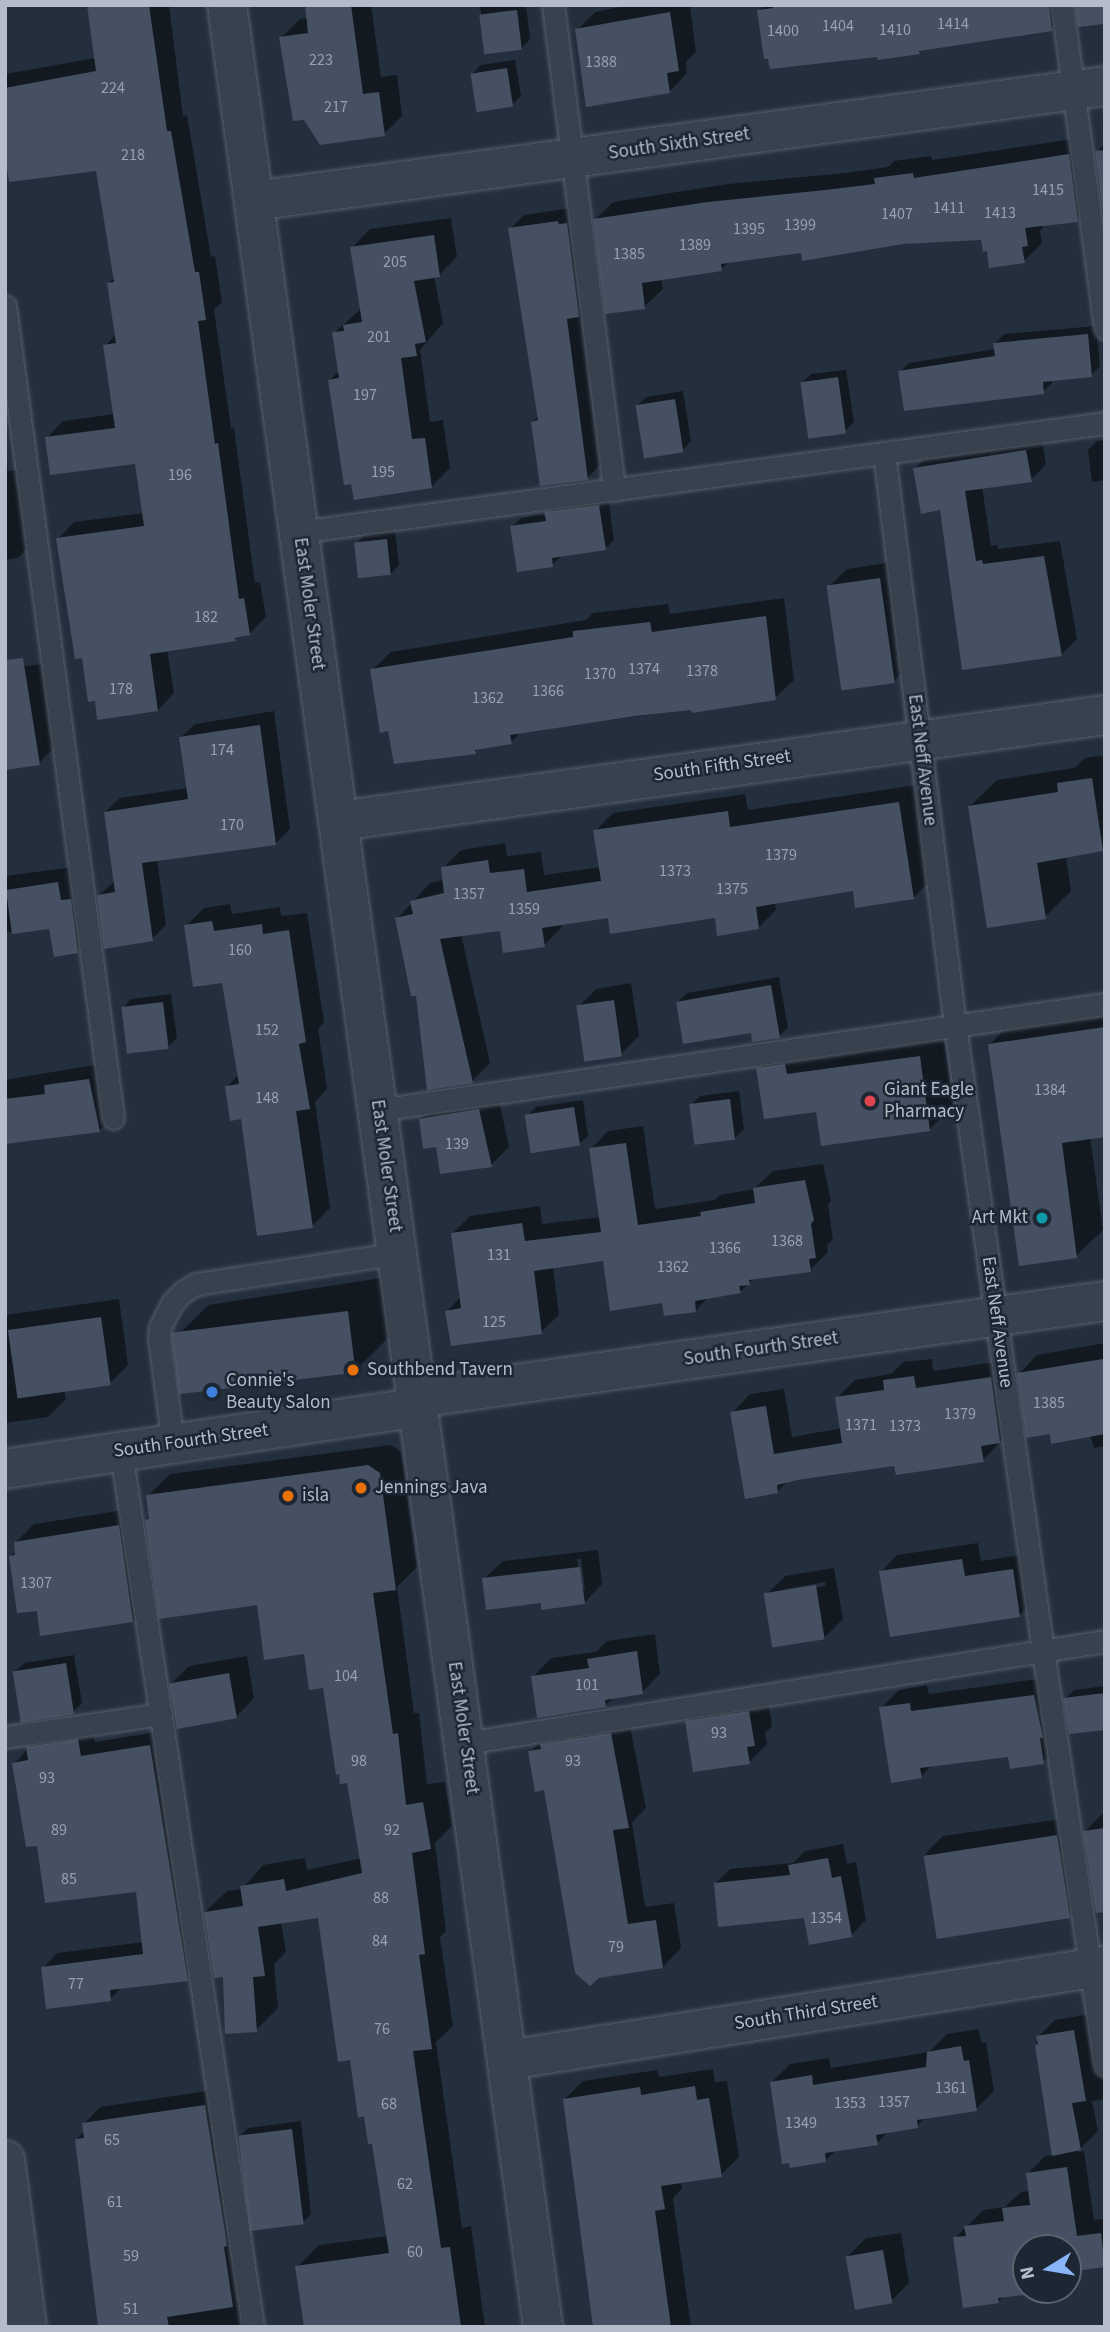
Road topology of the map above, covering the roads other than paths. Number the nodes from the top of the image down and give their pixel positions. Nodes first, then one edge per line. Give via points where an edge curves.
1 (227, 5) edge
2 (554, 5) edge
3 (1062, 5) edge
4 (1090, 89) edge
5 (573, 158) junction
6 (254, 201) junction
7 (5, 306) edge
8 (1105, 328) edge
9 (1105, 424) edge
10 (884, 453) junction
11 (614, 490) junction
12 (299, 532) junction
13 (1105, 715) edge
14 (920, 740) junction
15 (339, 821) junction
16 (1105, 1004) edge
17 (955, 1026) junction
18 (378, 1110) junction
19 (113, 1118) dead end
20 (398, 1254) junction
21 (1105, 1301) edge
22 (996, 1316) junction
23 (418, 1403) junction
24 (173, 1444) junction
25 (121, 1452) junction
26 (5, 1469) edge
27 (1105, 1641) edge
28 (1043, 1651) junction
29 (161, 1714) junction
30 (5, 1737) edge
31 (465, 1743) junction
32 (1098, 1968) edge
33 (508, 2060) junction
34 (1105, 2064) edge
35 (5, 2160) edge
36 (27, 2327) edge
37 (253, 2327) edge
38 (543, 2327) edge

1 - 6 street, East Moler Street
2 - 5 lane
3 - 4 lane
4 - 5 street, South Sixth Street
4 - 8 lane
5 - 6 street, South Sixth Street
5 - 11 lane
6 - 12 street, East Moler Street
7 - 19 lane
9 - 10 lane
10 - 11 lane
10 - 14 lane, East Neff Avenue
11 - 12 lane
12 - 15 street, East Moler Street
13 - 14 street, South Fifth Street
14 - 15 street, South Fifth Street
14 - 17 lane, East Neff Avenue
15 - 18 street, East Moler Street
16 - 17 lane
17 - 18 lane
17 - 22 lane, East Neff Avenue
18 - 20 street, East Moler Street
20 - 23 street, East Moler Street
20 - 24 lane via 196,1284 184,1292 173,1302 159,1338
21 - 22 street, South Fourth Street
22 - 23 street, South Fourth Street
22 - 28 lane, East Neff Avenue
23 - 24 street, South Fourth Street
23 - 31 street, East Moler Street
24 - 25 street, South Fourth Street
25 - 26 street, South Fourth Street
25 - 29 lane
27 - 28 lane
28 - 31 lane
28 - 32 lane, East Neff Avenue
29 - 30 lane
29 - 37 lane
31 - 33 street, East Moler Street
32 - 33 street, South Third Street
32 - 34 lane, East Neff Avenue
33 - 38 street, East Moler Street
35 - 36 street

